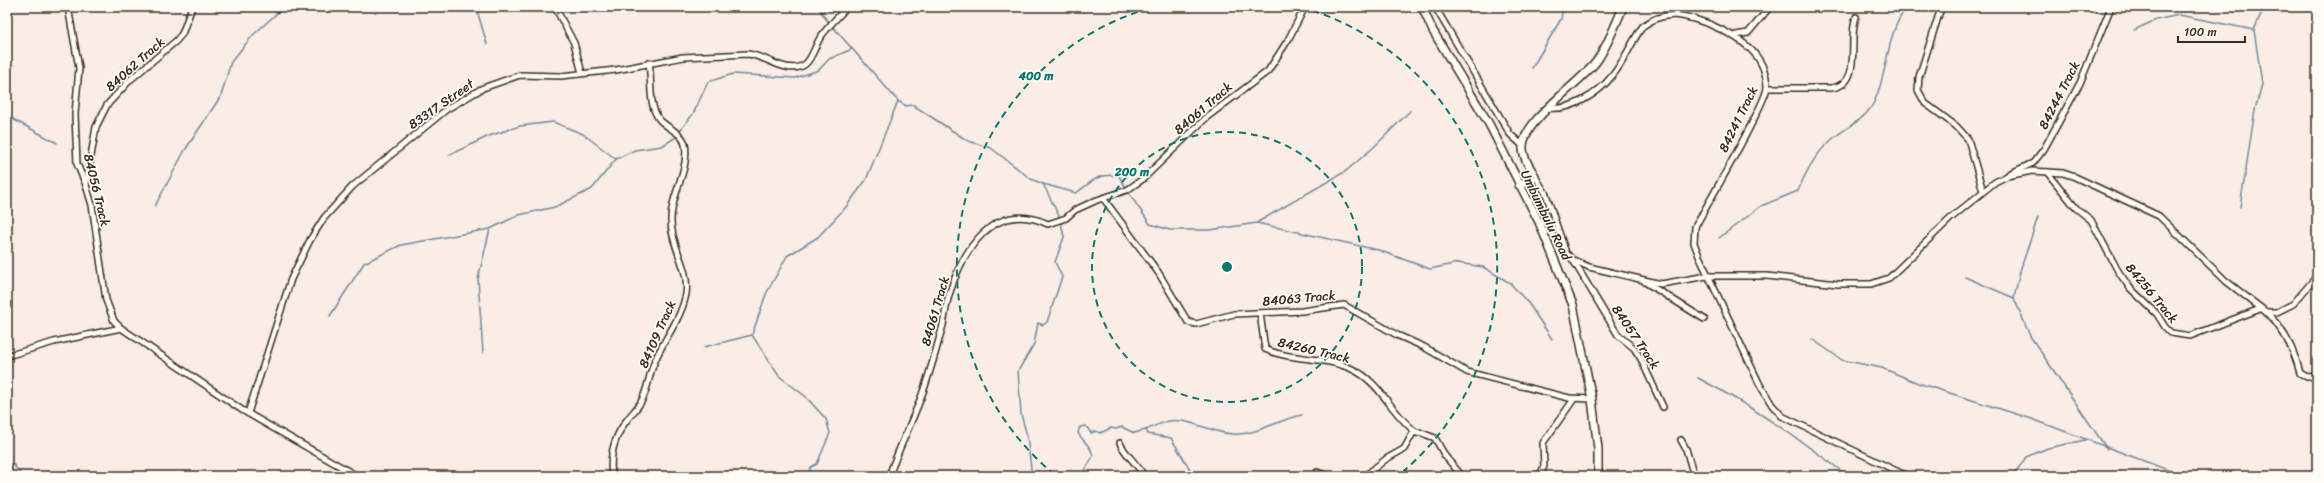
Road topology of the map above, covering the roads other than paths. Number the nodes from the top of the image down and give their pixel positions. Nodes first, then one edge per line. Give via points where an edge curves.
1 (68, 7) edge
2 (192, 7) edge
3 (555, 7) edge
4 (847, 7) edge
5 (1304, 7) edge
6 (1422, 7) edge
7 (1435, 7) edge
8 (1623, 7) edge
9 (1770, 7) edge
10 (2111, 7) edge
11 (1941, 8) edge
12 (1856, 17) dead end
13 (1733, 35) junction
14 (650, 63) junction
15 (582, 73) junction
16 (1767, 88) junction
17 (1548, 108) junction
18 (1522, 146) junction
19 (2047, 172) junction
20 (1535, 176) junction
21 (2007, 176) junction
22 (86, 185) junction
23 (1519, 185) junction
24 (1984, 191) junction
25 (1103, 198) junction
26 (1573, 260) junction
27 (1707, 276) junction
28 (2317, 276) edge
29 (1641, 279) junction
30 (2260, 309) junction
31 (2266, 312) junction
32 (1260, 313) junction
33 (1704, 319) dead end
34 (121, 328) junction
35 (7, 356) edge
36 (2317, 376) edge
37 (1574, 399) junction
38 (1592, 399) junction
39 (1663, 407) dead end
40 (248, 413) junction
41 (1417, 433) junction
42 (1681, 440) dead end
43 (1120, 443) dead end
44 (1317, 472) dead end
45 (357, 476) edge
46 (612, 476) edge
47 (889, 476) edge
48 (1144, 476) edge
49 (1328, 476) edge
50 (1365, 476) edge
51 (1462, 476) edge
52 (1540, 476) edge
53 (1598, 476) edge
54 (1694, 476) edge
55 (1906, 476) edge

1 - 22 street, 84056 Track via 79,68 75,153 79,172
2 - 22 street, 84062 Track via 182,34 130,80 103,111 96,127
3 - 15 street via 574,43
4 - 14 street, 83317 Street via 820,38 809,62 794,67 748,54 683,57
5 - 25 street, 84061 Track via 1288,40 1268,71 1213,112 1143,178 1127,190
6 - 23 main road, Umbumbulu Road via 1433,31 1489,124
7 - 18 street via 1510,134
8 - 17 main road via 1611,37 1596,62
9 - 13 street via 1748,33
10 - 21 street, 84244 Track via 2080,83 2044,149 2033,162
11 - 24 street via 1919,77 1918,90 1925,103 1956,126 1968,139
12 - 16 street via 1852,25 1850,74 1846,84 1840,88
13 - 16 street, 84241 Track via 1755,53 1764,69
13 - 17 street, 84241 Track via 1697,20 1668,14 1643,26 1612,76 1596,92 1578,102 1556,109
14 - 15 street, 83317 Street via 630,69
14 - 46 street, 84109 Track via 651,94 657,115 685,144 684,163 671,219 677,254 684,273 686,293 679,315 653,364 641,402 626,420 610,453
15 - 40 street, 83317 Street via 520,75 468,95 420,129 337,202 310,240 291,279
16 - 27 street, 84241 Track via 1695,227 1694,243
17 - 18 main road via 1526,134
18 - 20 main road via 1524,156
19 - 21 street via 2032,171
19 - 30 street via 2075,177 2159,216 2226,281
19 - 30 street, 84256 Track via 2076,208 2091,220 2130,288 2157,314 2171,333 2190,336
20 - 23 main road
20 - 26 street, 84057 Track via 1546,194 1566,253
21 - 24 street, 84244 Track
22 - 34 street, 84056 Track via 94,216 106,300 114,320
23 - 38 main road, Umbumbulu Road via 1547,238 1573,305
24 - 27 street, 84244 Track via 1889,278 1871,284 1838,284 1767,276
25 - 32 street, 84063 Track via 1158,272 1188,322 1196,324 1234,314
25 - 47 street, 84061 Track via 1048,224 1028,217 1016,216 1003,220 987,228 976,241 953,283 927,382
26 - 29 street, 84244 Track via 1589,267
26 - 39 street, 84057 Track via 1618,335 1634,348 1641,359
27 - 29 street, 84244 Track via 1661,284
27 - 55 street, 84241 Track via 1772,405 1782,416
28 - 31 street via 2293,304 2276,312
29 - 33 street
30 - 31 street
31 - 36 street via 2281,328 2294,350 2300,373 2307,377
32 - 37 street, 84063 Track via 1344,305 1467,372
32 - 41 street, 84260 Track via 1264,349 1352,369 1380,390 1398,418
34 - 35 street via 54,342
34 - 40 street
37 - 38 street, 84063 Track
37 - 52 street via 1543,443 1544,466
38 - 53 main road, Umbumbulu Road via 1598,449
40 - 45 street
41 - 50 street via 1413,434 1404,449 1386,459
41 - 51 street via 1435,438 1445,456
42 - 54 street
43 - 48 street via 1124,453 1139,467
44 - 49 street

